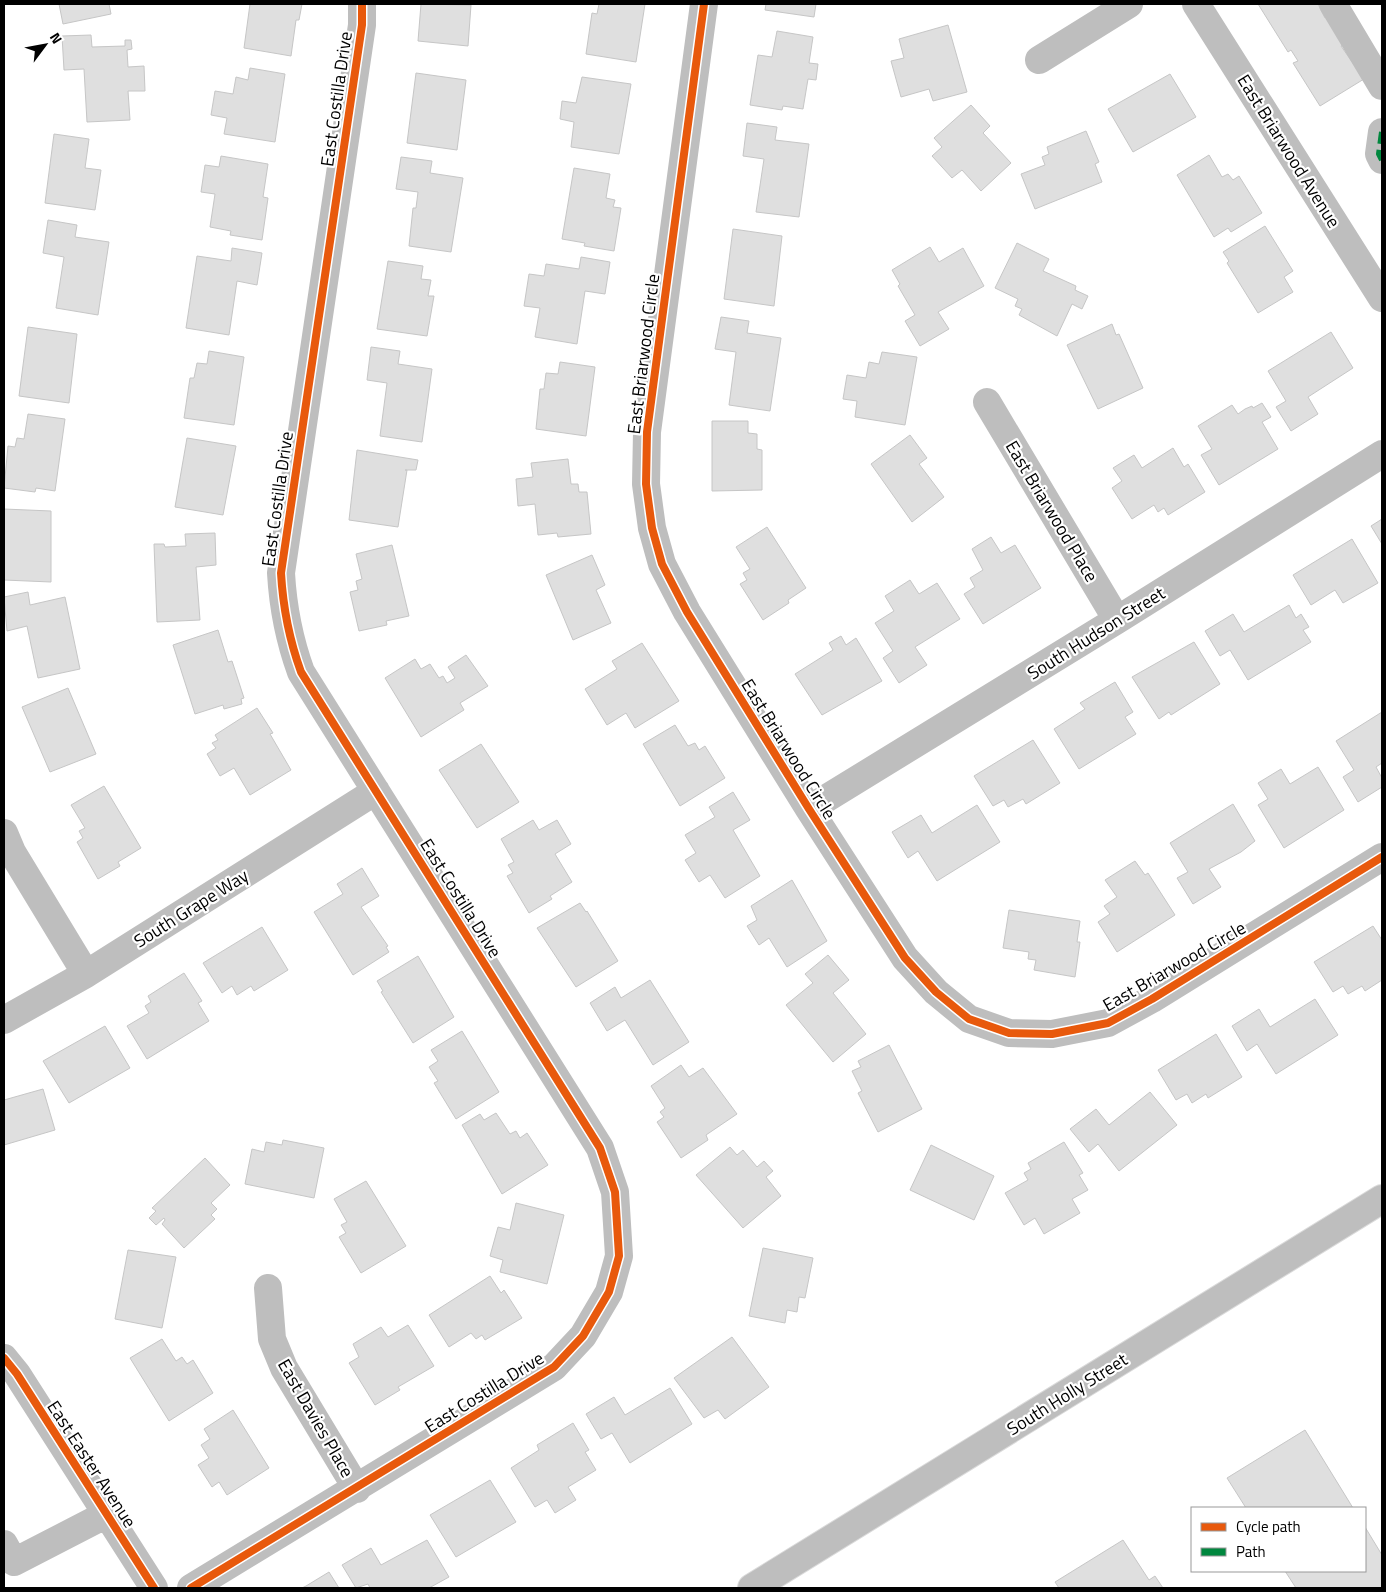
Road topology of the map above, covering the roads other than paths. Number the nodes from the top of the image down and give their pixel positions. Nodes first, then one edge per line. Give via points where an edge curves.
1 (362, 4) edge
2 (704, 4) edge
3 (1129, 4) edge
4 (1196, 4) edge
5 (1333, 4) edge
6 (1039, 60) dead end
7 (1382, 86) edge
8 (1382, 132) edge
9 (1382, 160) edge
10 (1382, 298) edge
11 (987, 402) dead end
12 (1382, 454) edge
13 (1117, 620) junction
14 (376, 791) junction
15 (808, 810) junction
16 (4, 833) edge
17 (1382, 857) edge
18 (86, 974) junction
19 (4, 1020) edge
20 (1382, 1199) edge
21 (268, 1288) dead end
22 (4, 1358) edge
23 (357, 1489) junction
24 (107, 1514) junction
25 (7, 1558) edge
26 (154, 1588) edge
27 (191, 1588) edge
28 (752, 1588) edge

1 - 14 street, East Costilla Drive via 362,25 281,574 284,613 301,672
2 - 15 street, East Briarwood Circle via 647,432 646,484 652,528 662,564 687,612
3 - 6 street
4 - 10 street, East Briarwood Avenue
5 - 7 street
8 - 9 street via 1379,154
11 - 13 street, East Briarwood Place
12 - 13 street, South Hudson Street
13 - 15 street, South Hudson Street
14 - 18 street, South Grape Way
14 - 23 street, East Costilla Drive via 600,1148 615,1192 619,1256 609,1292 583,1336 554,1367
15 - 17 street, East Briarwood Circle via 905,958 936,992 969,1019 1009,1033 1052,1034 1108,1023
16 - 18 street via 12,852
18 - 19 street, South Grape Way
20 - 28 street, South Holly Street
21 - 23 street, East Davies Place via 272,1338 284,1368
22 - 24 street, East Easter Avenue
23 - 27 street, East Costilla Drive
24 - 25 street
24 - 26 street, East Easter Avenue

